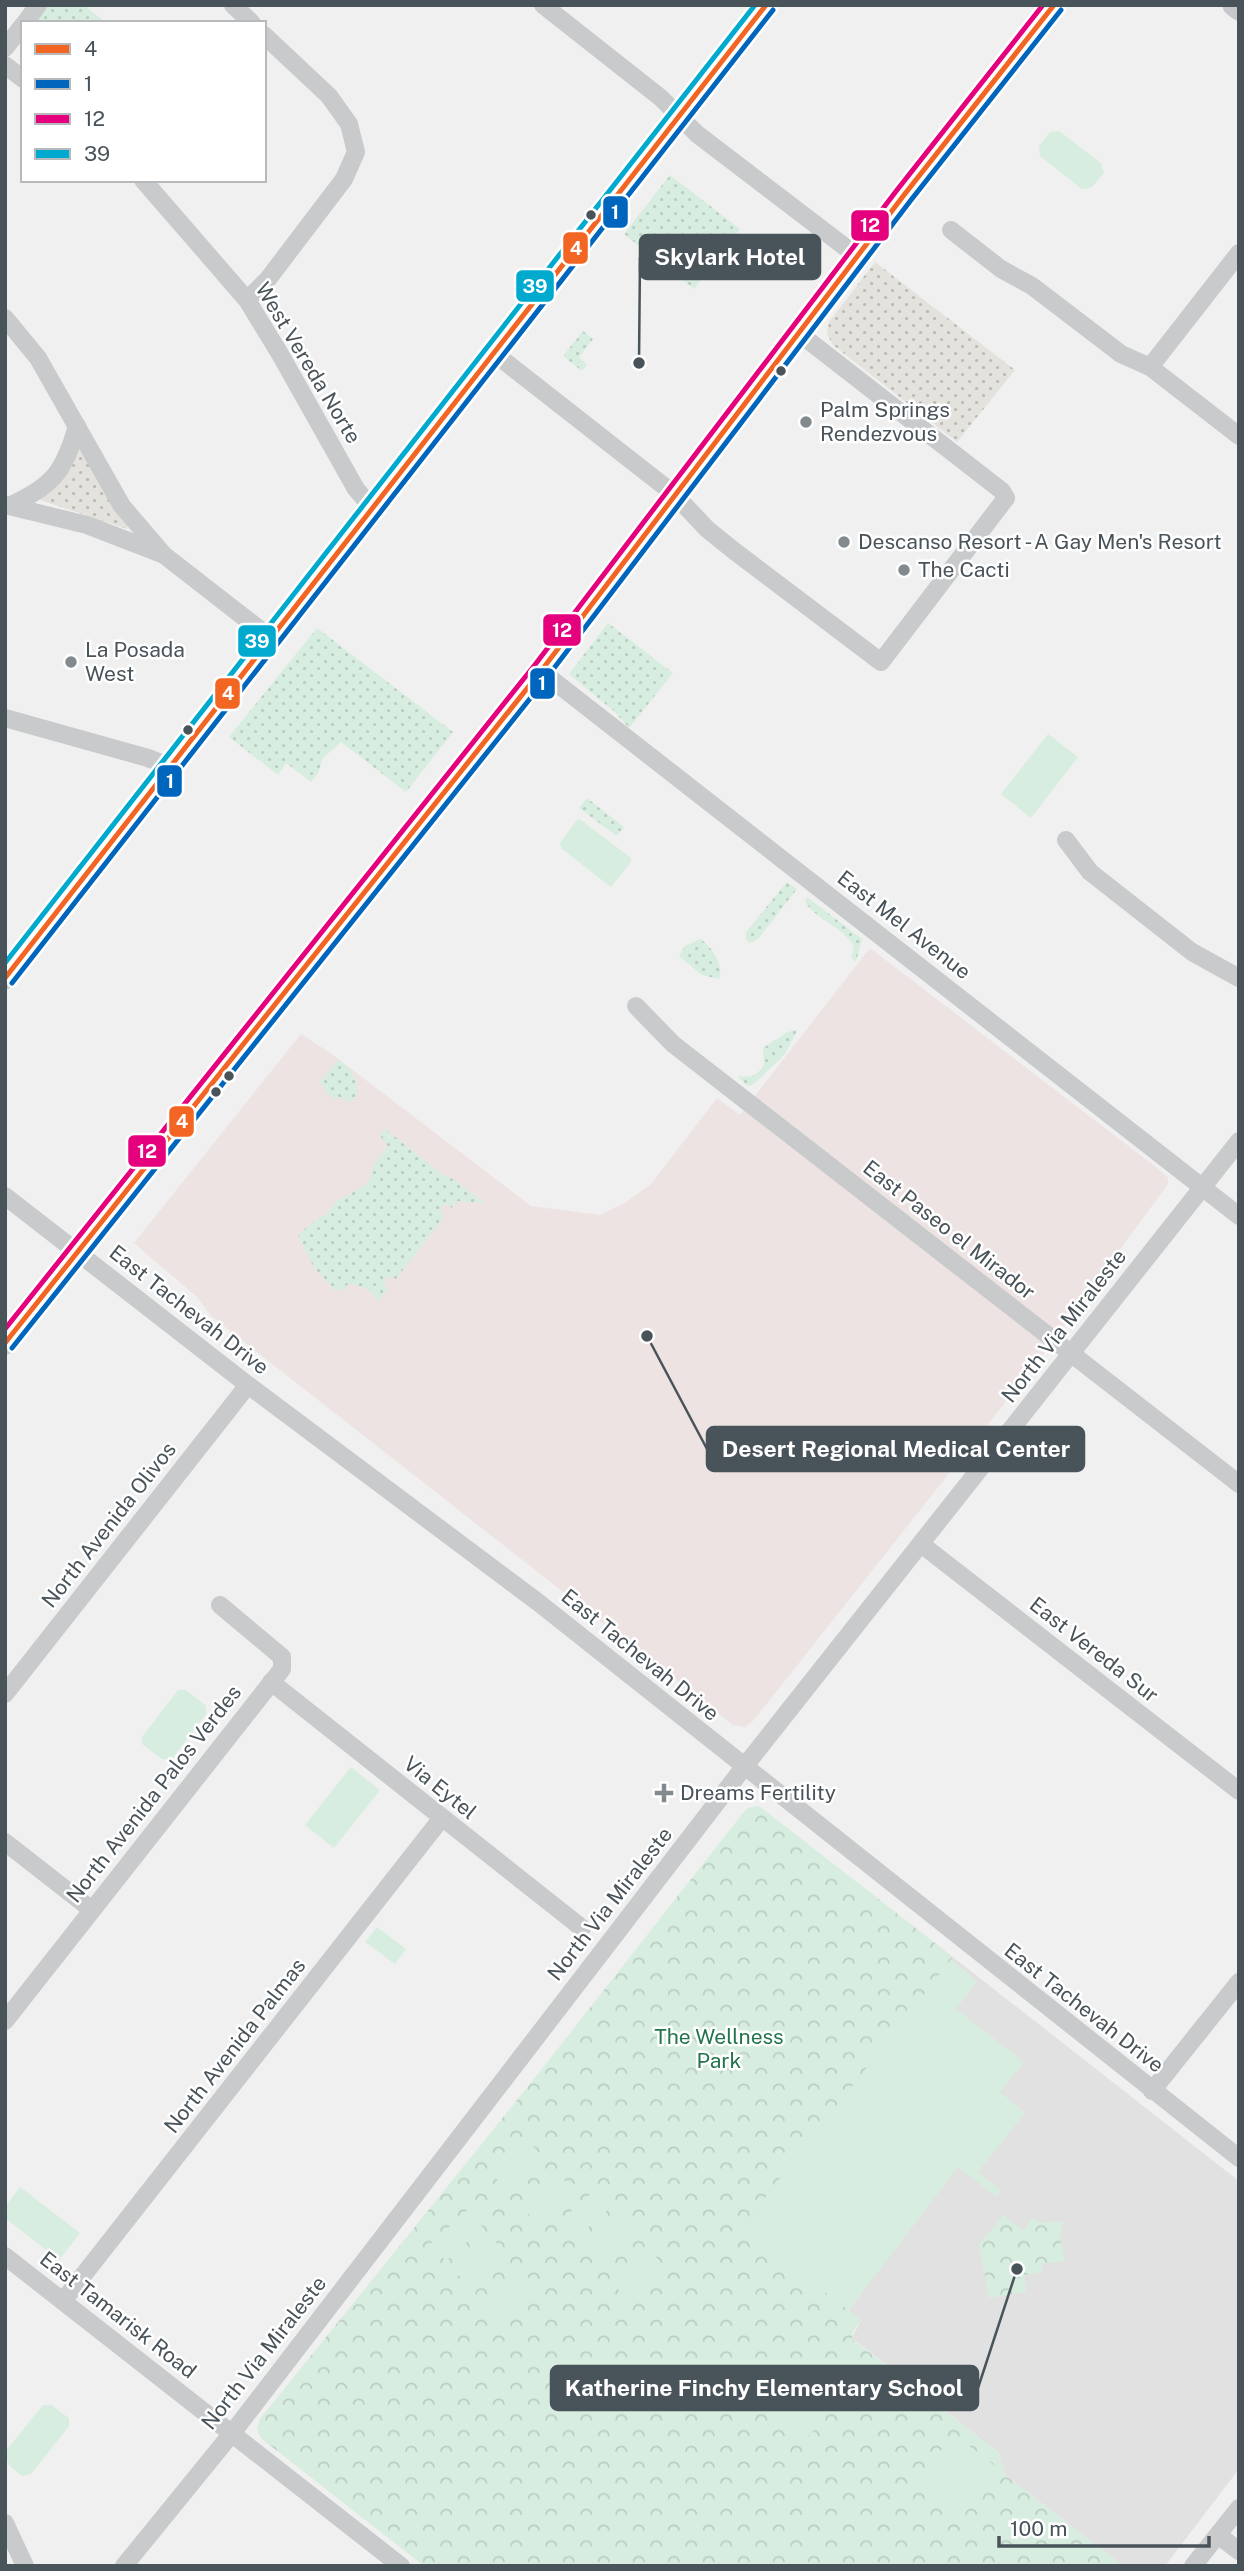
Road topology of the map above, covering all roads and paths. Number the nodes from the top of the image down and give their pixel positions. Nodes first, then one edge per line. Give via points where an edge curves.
1 (38, 5) edge
2 (233, 5) edge
3 (543, 5) edge
4 (766, 5) edge
5 (1054, 5) edge
6 (1234, 5) edge
7 (1239, 9) edge
8 (26, 21) edge
9 (250, 21) edge
10 (21, 28) edge
11 (266, 36) edge
12 (5, 48) edge
13 (5, 65) edge
14 (21, 77) edge
15 (679, 116) junction
16 (145, 182) edge
17 (951, 230) dead end
18 (1239, 253) edge
19 (858, 257) junction
20 (247, 300) junction
21 (5, 318) edge
22 (800, 334) junction
23 (494, 353) junction
24 (1150, 367) junction
25 (77, 426) junction
26 (1239, 436) edge
27 (674, 494) junction
28 (7, 505) edge
29 (374, 510) junction
30 (163, 555) junction
31 (272, 639) junction
32 (541, 671) junction
33 (5, 718) edge
34 (172, 767) junction
35 (1066, 840) dead end
36 (5, 978) edge
37 (1239, 978) edge
38 (636, 1006) dead end
39 (1239, 1141) edge
40 (1202, 1187) junction
41 (5, 1196) edge
42 (1239, 1216) edge
43 (77, 1251) junction
44 (5, 1343) edge
45 (1072, 1354) junction
46 (248, 1385) junction
47 (1239, 1484) edge
48 (922, 1544) junction
49 (220, 1605) dead end
50 (271, 1682) junction
51 (5, 1694) edge
52 (744, 1767) junction
53 (1239, 1791) edge
54 (442, 1818) junction
55 (5, 1843) edge
56 (92, 1910) junction
57 (582, 1928) dead end
58 (1239, 1982) edge
59 (5, 2021) edge
60 (1152, 2091) junction
61 (1239, 2158) edge
62 (5, 2256) edge
63 (63, 2301) junction
64 (233, 2432) junction
65 (1239, 2508) edge
66 (5, 2523) edge
67 (1218, 2535) junction
68 (1239, 2551) edge
69 (25, 2566) edge
70 (124, 2566) edge
71 (401, 2566) edge
72 (1193, 2566) edge

1 - 8 street
2 - 9 street
3 - 15 street
4 - 15 main road
5 - 19 main road
6 - 7 main road
10 - 12 street
11 - 20 street via 329,96 349,124 356,152 344,179
13 - 14 street
15 - 19 street
15 - 23 main road
16 - 20 street, West Vereda Norte
17 - 24 street via 1121,355
18 - 24 street
19 - 22 main road
20 - 29 street, West Vereda Norte via 356,489
21 - 25 street via 38,358
22 - 27 main road
22 - 27 street via 1003,491 1006,498 881,662 707,529
23 - 27 street
23 - 29 main road
24 - 26 street
25 - 28 street via 57,475 35,494
25 - 30 street via 122,506
27 - 32 main road
28 - 30 street via 88,525
29 - 31 main road
30 - 31 street
31 - 34 main road
32 - 40 street, East Mel Avenue
32 - 43 main road
33 - 34 street
34 - 36 main road
35 - 37 street via 1090,872 1110,888 1192,952
38 - 45 street, East Paseo el Mirador via 673,1044
39 - 40 street, North Via Miraleste
40 - 42 street, East Mel Avenue
40 - 45 street, North Via Miraleste
41 - 43 street, East Tachevah Drive
43 - 44 main road
43 - 46 street, East Tachevah Drive
45 - 47 street, East Paseo el Mirador
45 - 48 street, North Via Miraleste
46 - 51 street, North Avenida Olivos
46 - 52 street, East Tachevah Drive via 470,1550
48 - 52 street, North Via Miraleste
48 - 53 street, East Vereda Sur
49 - 50 street, North Avenida Palos Verdes via 282,1657 282,1668
50 - 54 street, Via Eytel
50 - 56 street, North Avenida Palos Verdes
52 - 60 street, East Tachevah Drive
52 - 64 street, North Via Miraleste
54 - 57 street, Via Eytel
54 - 63 street, North Avenida Palmas
55 - 56 street
56 - 59 street, North Avenida Palos Verdes
58 - 60 street
60 - 61 street, East Tachevah Drive
62 - 63 street, East Tamarisk Road
63 - 64 street, East Tamarisk Road
64 - 70 street, North Via Miraleste
64 - 71 street, East Tamarisk Road
65 - 67 street
66 - 69 street
67 - 68 street
67 - 72 street

